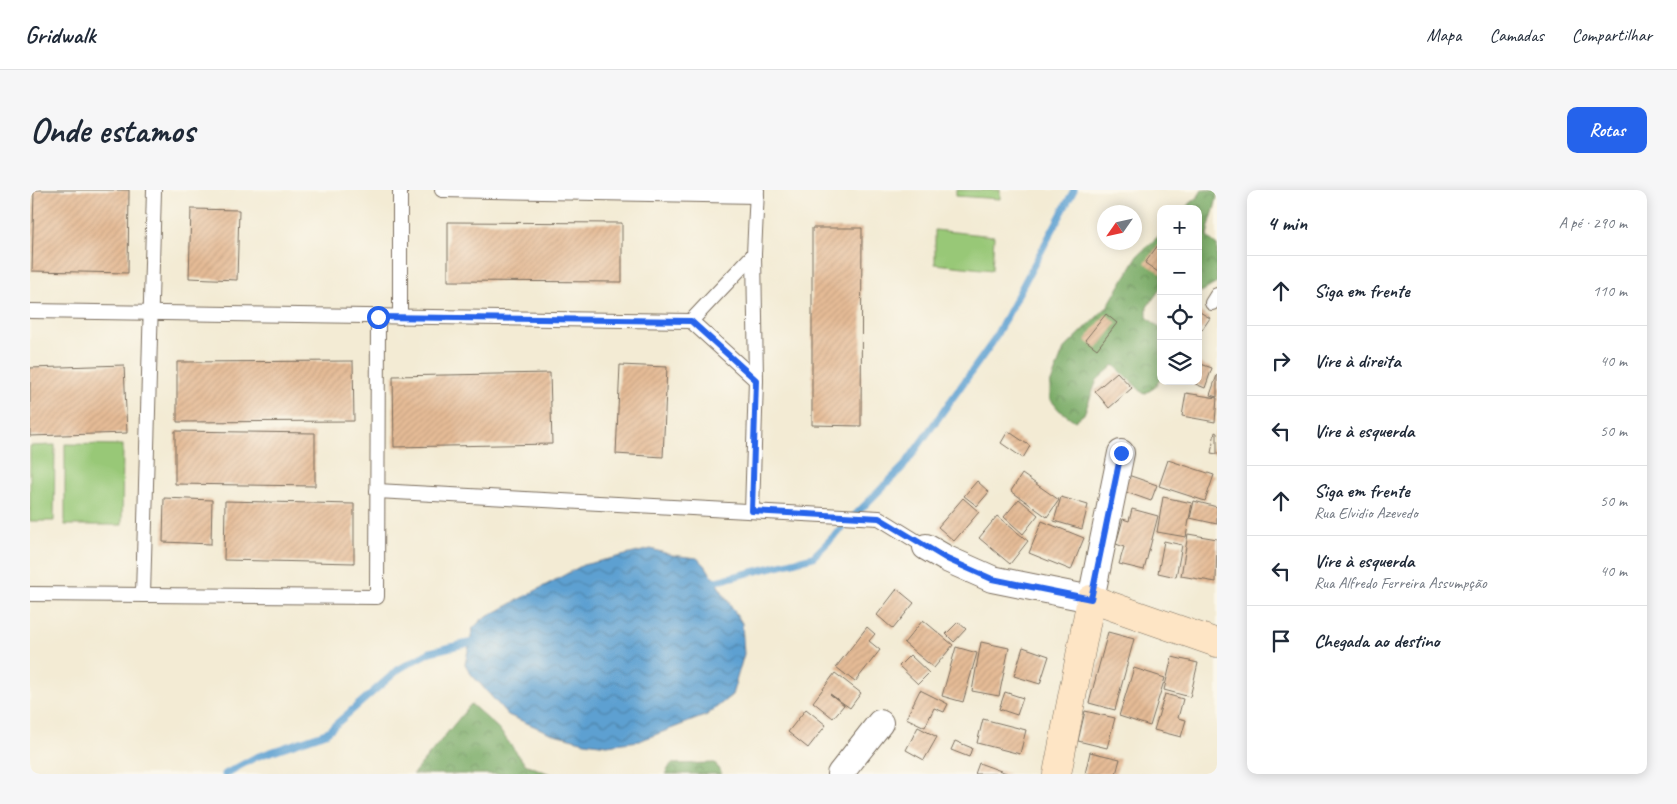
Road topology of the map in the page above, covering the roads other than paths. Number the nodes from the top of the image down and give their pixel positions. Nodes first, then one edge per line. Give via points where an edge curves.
1 (154, 190) edge
2 (400, 190) edge
3 (442, 190) edge
4 (757, 193) edge
5 (754, 254) junction
6 (30, 311) edge
7 (150, 313) junction
8 (378, 317) junction
9 (400, 317) junction
10 (691, 321) junction
11 (756, 380) junction
12 (1121, 453) dead end
13 (377, 492) junction
14 (752, 511) junction
15 (926, 547) joint
16 (30, 594) edge
17 (143, 595) junction
18 (1091, 599) junction
19 (1217, 644) edge
20 (880, 723) dead end
21 (840, 774) edge
22 (1057, 774) edge

1 - 7 lane
2 - 9 lane
3 - 4 lane
4 - 5 lane
5 - 10 lane
5 - 11 lane
6 - 7 lane
7 - 8 lane
7 - 17 lane
8 - 9 lane
8 - 13 lane
9 - 10 lane
10 - 11 lane
11 - 14 lane
12 - 18 street
13 - 14 lane
13 - 17 lane via 377,597
14 - 15 lane via 879,518
15 - 18 street via 992,579
16 - 17 lane
18 - 19 street
18 - 22 street
20 - 21 street

